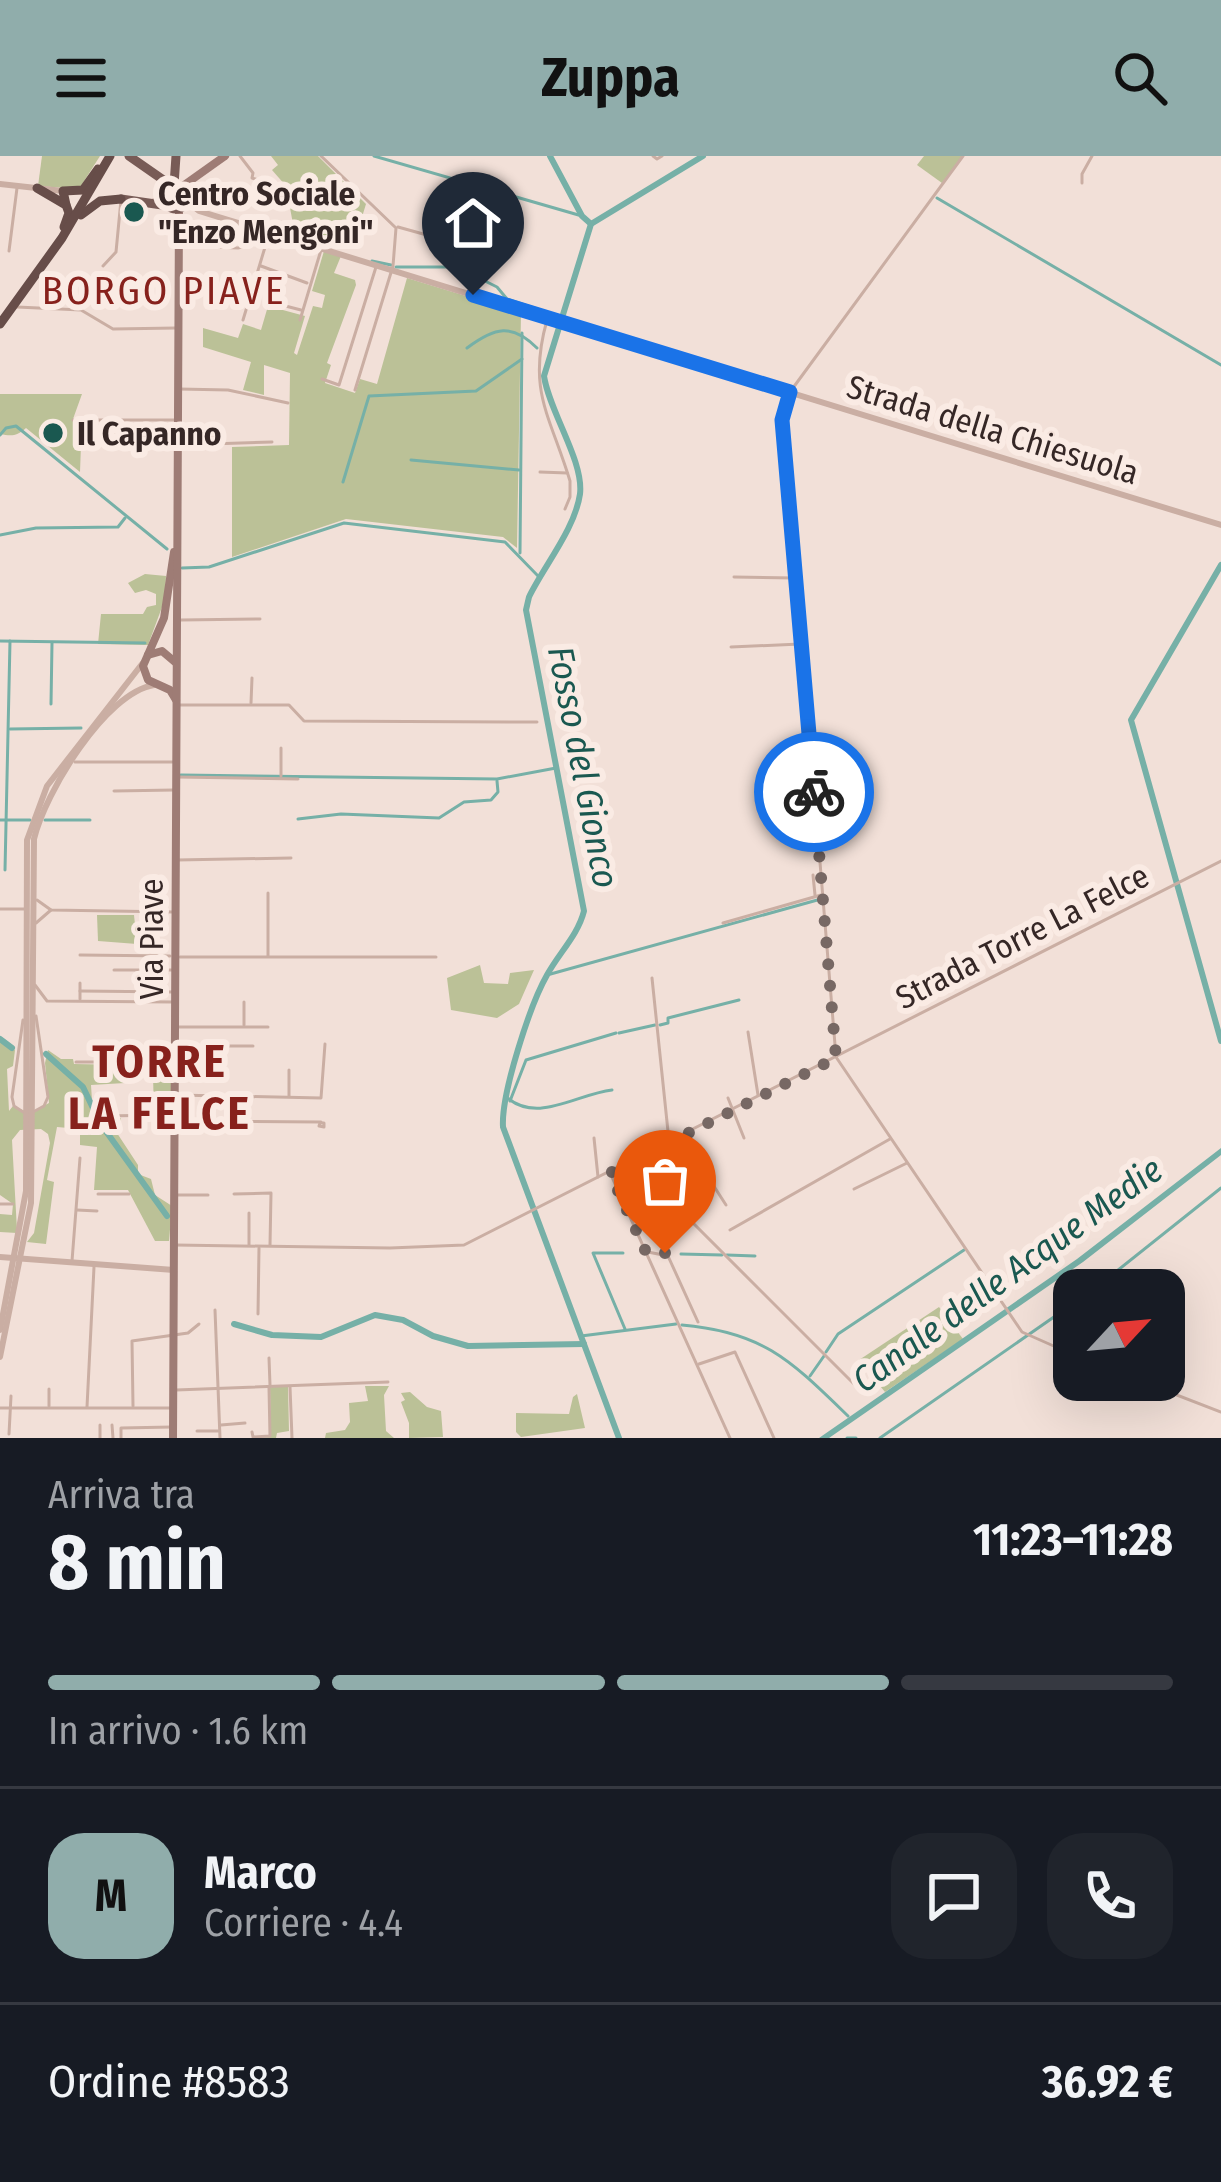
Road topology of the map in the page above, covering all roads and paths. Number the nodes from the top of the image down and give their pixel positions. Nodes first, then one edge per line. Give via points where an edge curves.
1 (108, 156) edge
2 (129, 156) edge
3 (176, 156) edge
4 (225, 156) edge
5 (240, 156) edge
6 (321, 156) edge
7 (653, 156) edge
8 (662, 156) edge
9 (963, 156) edge
10 (1092, 156) edge
11 (98, 169) junction
12 (1082, 183) dead end
13 (0, 184) edge
14 (17, 186) junction
15 (38, 188) joint
16 (59, 193) junction
17 (258, 194) dead end
18 (178, 195) junction
19 (121, 199) junction
20 (396, 228) junction
21 (63, 232) junction
22 (268, 237) junction
23 (207, 247) dead end
24 (321, 248) junction
25 (9, 251) dead end
26 (457, 257) dead end
27 (376, 265) junction
28 (103, 266) dead end
29 (259, 266) junction
30 (392, 270) junction
31 (310, 285) junction
32 (178, 287) junction
33 (27, 292) junction
34 (250, 296) junction
35 (270, 302) dead end
36 (17, 307) junction
37 (32, 307) junction
38 (303, 311) junction
39 (548, 318) junction
40 (243, 320) dead end
41 (300, 320) dead end
42 (0, 321) edge
43 (177, 328) junction
44 (322, 379) dead end
45 (177, 389) junction
46 (355, 390) dead end
47 (790, 392) junction
48 (288, 403) dead end
49 (73, 420) dead end
50 (177, 420) junction
51 (272, 442) dead end
52 (177, 445) junction
53 (540, 472) dead end
54 (177, 473) junction
55 (568, 473) junction
56 (565, 509) dead end
57 (1221, 525) edge
58 (734, 577) dead end
59 (796, 578) junction
60 (260, 619) dead end
61 (179, 620) junction
62 (801, 644) junction
63 (731, 646) dead end
64 (145, 659) junction
65 (176, 668) junction
66 (251, 678) dead end
67 (159, 684) junction
68 (177, 705) junction
69 (251, 705) junction
70 (538, 722) dead end
71 (281, 748) dead end
72 (71, 762) junction
73 (176, 762) junction
74 (281, 776) junction
75 (176, 777) junction
76 (298, 779) dead end
77 (865, 786) dead end
78 (176, 790) junction
79 (114, 791) dead end
80 (816, 819) junction
81 (291, 858) dead end
82 (175, 860) junction
83 (1221, 861) edge
84 (32, 873) junction
85 (813, 875) dead end
86 (268, 893) dead end
87 (819, 896) junction
88 (0, 909) edge
89 (26, 910) junction
90 (51, 910) junction
91 (150, 912) junction
92 (175, 912) junction
93 (723, 923) dead end
94 (32, 942) junction
95 (80, 955) dead end
96 (150, 956) junction
97 (175, 957) junction
98 (268, 958) junction
99 (436, 958) dead end
100 (114, 970) dead end
101 (175, 970) junction
102 (32, 976) junction
103 (652, 978) dead end
104 (80, 983) dead end
105 (80, 991) junction
106 (33, 993) junction
107 (175, 997) junction
108 (80, 1001) junction
109 (244, 1001) dead end
110 (26, 1006) junction
111 (175, 1027) junction
112 (244, 1027) junction
113 (268, 1027) dead end
114 (748, 1032) dead end
115 (29, 1034) junction
116 (325, 1044) dead end
117 (175, 1046) junction
118 (253, 1046) dead end
119 (836, 1058) junction
120 (76, 1062) dead end
121 (175, 1062) junction
122 (290, 1070) dead end
123 (194, 1074) dead end
124 (175, 1075) junction
125 (175, 1095) junction
126 (289, 1097) junction
127 (759, 1097) junction
128 (728, 1098) dead end
129 (730, 1112) junction
130 (100, 1116) dead end
131 (175, 1118) junction
132 (321, 1128) dead end
133 (682, 1136) junction
134 (594, 1138) dead end
135 (744, 1138) dead end
136 (892, 1138) junction
137 (669, 1143) junction
138 (642, 1157) junction
139 (80, 1158) dead end
140 (909, 1162) junction
141 (610, 1173) junction
142 (598, 1179) junction
143 (854, 1189) dead end
144 (98, 1194) dead end
145 (129, 1194) dead end
146 (234, 1194) dead end
147 (208, 1195) dead end
148 (175, 1196) junction
149 (0, 1204) edge
150 (13, 1204) dead end
151 (726, 1205) dead end
152 (76, 1210) junction
153 (97, 1211) dead end
154 (249, 1213) dead end
155 (730, 1230) dead end
156 (175, 1245) junction
157 (250, 1246) junction
158 (259, 1247) junction
159 (270, 1247) junction
160 (646, 1252) junction
161 (0, 1255) edge
162 (16, 1258) junction
163 (72, 1263) junction
164 (94, 1265) junction
165 (175, 1270) junction
166 (215, 1310) dead end
167 (258, 1314) dead end
168 (698, 1322) dead end
169 (200, 1324) dead end
170 (0, 1330) edge
171 (174, 1333) junction
172 (1053, 1347) edge
173 (0, 1357) edge
174 (269, 1358) dead end
175 (698, 1365) junction
176 (388, 1382) dead end
177 (290, 1386) junction
178 (269, 1387) junction
179 (50, 1389) dead end
180 (218, 1389) junction
181 (859, 1389) dead end
182 (174, 1390) junction
183 (11, 1396) dead end
184 (1185, 1398) edge
185 (0, 1408) edge
186 (10, 1408) junction
187 (49, 1408) junction
188 (87, 1408) junction
189 (133, 1408) junction
190 (174, 1408) junction
191 (1221, 1412) edge
192 (245, 1423) dead end
193 (100, 1425) dead end
194 (112, 1425) dead end
195 (220, 1428) junction
196 (197, 1431) dead end
197 (252, 1432) dead end
198 (174, 1433) edge
199 (9, 1434) dead end
200 (100, 1438) edge
201 (112, 1438) edge
202 (121, 1438) edge
203 (220, 1438) edge
204 (292, 1438) edge
205 (730, 1438) edge
206 (774, 1438) edge

1 - 11 highway
1 - 21 highway
2 - 18 main road
3 - 18 main road
4 - 18 main road
5 - 17 street via 251,178 272,185
6 - 20 street
7 - 8 street
9 - 47 street
10 - 12 street
11 - 16 highway via 83,190
11 - 21 highway
13 - 14 street
14 - 15 street
14 - 25 street
15 - 16 highway
16 - 21 highway via 69,213
18 - 19 main road
18 - 22 street, Strada della Chiesuola
18 - 32 main road, Via Piave
19 - 21 highway via 94,203
19 - 28 street via 116,252
20 - 26 street via 451,241
20 - 30 street
21 - 33 highway
21 - 42 highway
22 - 23 street via 238,248
22 - 24 street, Strada della Chiesuola
22 - 29 street
24 - 27 street, Strada della Chiesuola
24 - 31 street
27 - 30 street, Strada della Chiesuola
27 - 44 street via 339,385
29 - 31 street
29 - 34 street
30 - 39 street, Strada della Chiesuola
30 - 46 street
31 - 38 street
32 - 34 street via 204,291 212,284
32 - 43 main road, Via Piave
33 - 36 highway
33 - 37 street
34 - 40 street
35 - 38 street
36 - 37 street
36 - 42 highway
37 - 43 street via 82,310 111,328
38 - 41 street
39 - 47 street, Strada della Chiesuola
39 - 55 street via 537,382
43 - 45 main road, Via Piave
45 - 48 street
45 - 50 main road, Via Piave
47 - 57 street, Strada della Chiesuola
47 - 59 street via 782,420
49 - 50 street
50 - 52 main road, Via Piave
51 - 52 street
52 - 54 main road, Via Piave
53 - 55 street
54 - 61 main road, Via Piave
54 - 64 main road, Via Piave via 170,592
55 - 56 street
58 - 59 street
59 - 62 street
60 - 61 street
61 - 65 main road, Via Piave
62 - 63 street
62 - 80 street
64 - 65 main road via 162,651
64 - 67 main road via 145,676
64 - 89 street via 40,800 27,840
65 - 67 main road
65 - 68 main road, Via Piave
66 - 69 street
67 - 68 main road
67 - 72 street via 121,700
68 - 69 street
68 - 73 main road, Via Piave
69 - 70 street via 289,705 304,721
71 - 74 street
72 - 73 street
72 - 84 street via 37,826
73 - 75 main road, Via Piave
74 - 75 street
74 - 76 street
75 - 78 main road, Via Piave
77 - 80 street via 866,813
78 - 79 street
78 - 82 main road, Via Piave
80 - 87 street
81 - 82 street
82 - 92 main road, Via Piave
83 - 119 street, Strada Torre La Felce
84 - 90 street via 37,900
84 - 94 street
85 - 87 street
86 - 98 street
87 - 93 street
87 - 119 street
88 - 89 street
89 - 110 street
90 - 91 street
90 - 94 street via 38,919
91 - 92 street
91 - 96 street
92 - 97 main road, Via Piave
94 - 102 street
95 - 96 street
96 - 97 street
97 - 98 street
97 - 101 main road, Via Piave
98 - 99 street
100 - 101 street
101 - 107 main road, Via Piave
102 - 106 street
102 - 108 street via 47,1000
103 - 137 street
104 - 105 street
105 - 107 street
105 - 108 street
106 - 110 street via 47,1097 30,1112 17,1109 12,1097
106 - 115 street
107 - 108 street
107 - 111 main road, Via Piave
109 - 112 street
110 - 115 street
111 - 112 street
111 - 117 main road, Via Piave
112 - 113 street
114 - 127 street
115 - 162 street via 27,1212
116 - 126 street via 323,1096
117 - 118 street
117 - 121 main road, Via Piave
119 - 127 street, Strada Torre La Felce
119 - 136 street
120 - 121 street
121 - 124 main road, Via Piave
122 - 126 street
123 - 124 street
124 - 125 main road, Via Piave
125 - 126 street
125 - 131 main road, Via Piave
127 - 129 street, Strada Torre La Felce
128 - 129 street
129 - 133 street, Strada Torre La Felce
129 - 135 street
130 - 131 street
131 - 132 street
131 - 148 main road, Via Piave
133 - 137 street, Strada Torre La Felce
133 - 151 street
134 - 142 street
136 - 140 street
136 - 155 street
137 - 138 street, Strada Torre La Felce
138 - 141 street, Strada Torre La Felce
138 - 181 street via 663,1193
139 - 152 street
140 - 143 street
140 - 172 street via 1027,1336
141 - 142 street, Strada Torre La Felce
141 - 160 street
142 - 159 street, Strada Torre La Felce via 454,1248
144 - 145 street
146 - 159 street via 271,1193
147 - 148 street
148 - 156 main road, Via Piave
149 - 150 street
152 - 153 street
152 - 163 street
154 - 157 street
156 - 157 street, Strada Torre La Felce
156 - 165 main road, Via Piave
157 - 158 street, Strada Torre La Felce
158 - 159 street, Strada Torre La Felce
158 - 167 street
160 - 168 street via 668,1255
160 - 175 street
161 - 162 street
162 - 163 street
162 - 170 street
162 - 173 street
163 - 164 street
164 - 165 street
164 - 188 street
165 - 171 main road, Via Piave
166 - 180 street
169 - 171 street
171 - 182 main road, Via Piave
171 - 189 street via 132,1341
174 - 178 street
175 - 205 street
175 - 206 street via 734,1351
176 - 177 street
177 - 178 street
177 - 204 street
178 - 180 street
178 - 197 street via 270,1436
179 - 187 street
180 - 182 street
180 - 195 street
182 - 190 main road, Via Piave
183 - 186 street
184 - 191 street
185 - 186 street
186 - 187 street
186 - 199 street
187 - 188 street
188 - 189 street
189 - 190 street
190 - 198 main road, Via Piave
192 - 195 street
193 - 200 street
194 - 201 street
195 - 196 street
195 - 203 street
198 - 202 street via 121,1427

